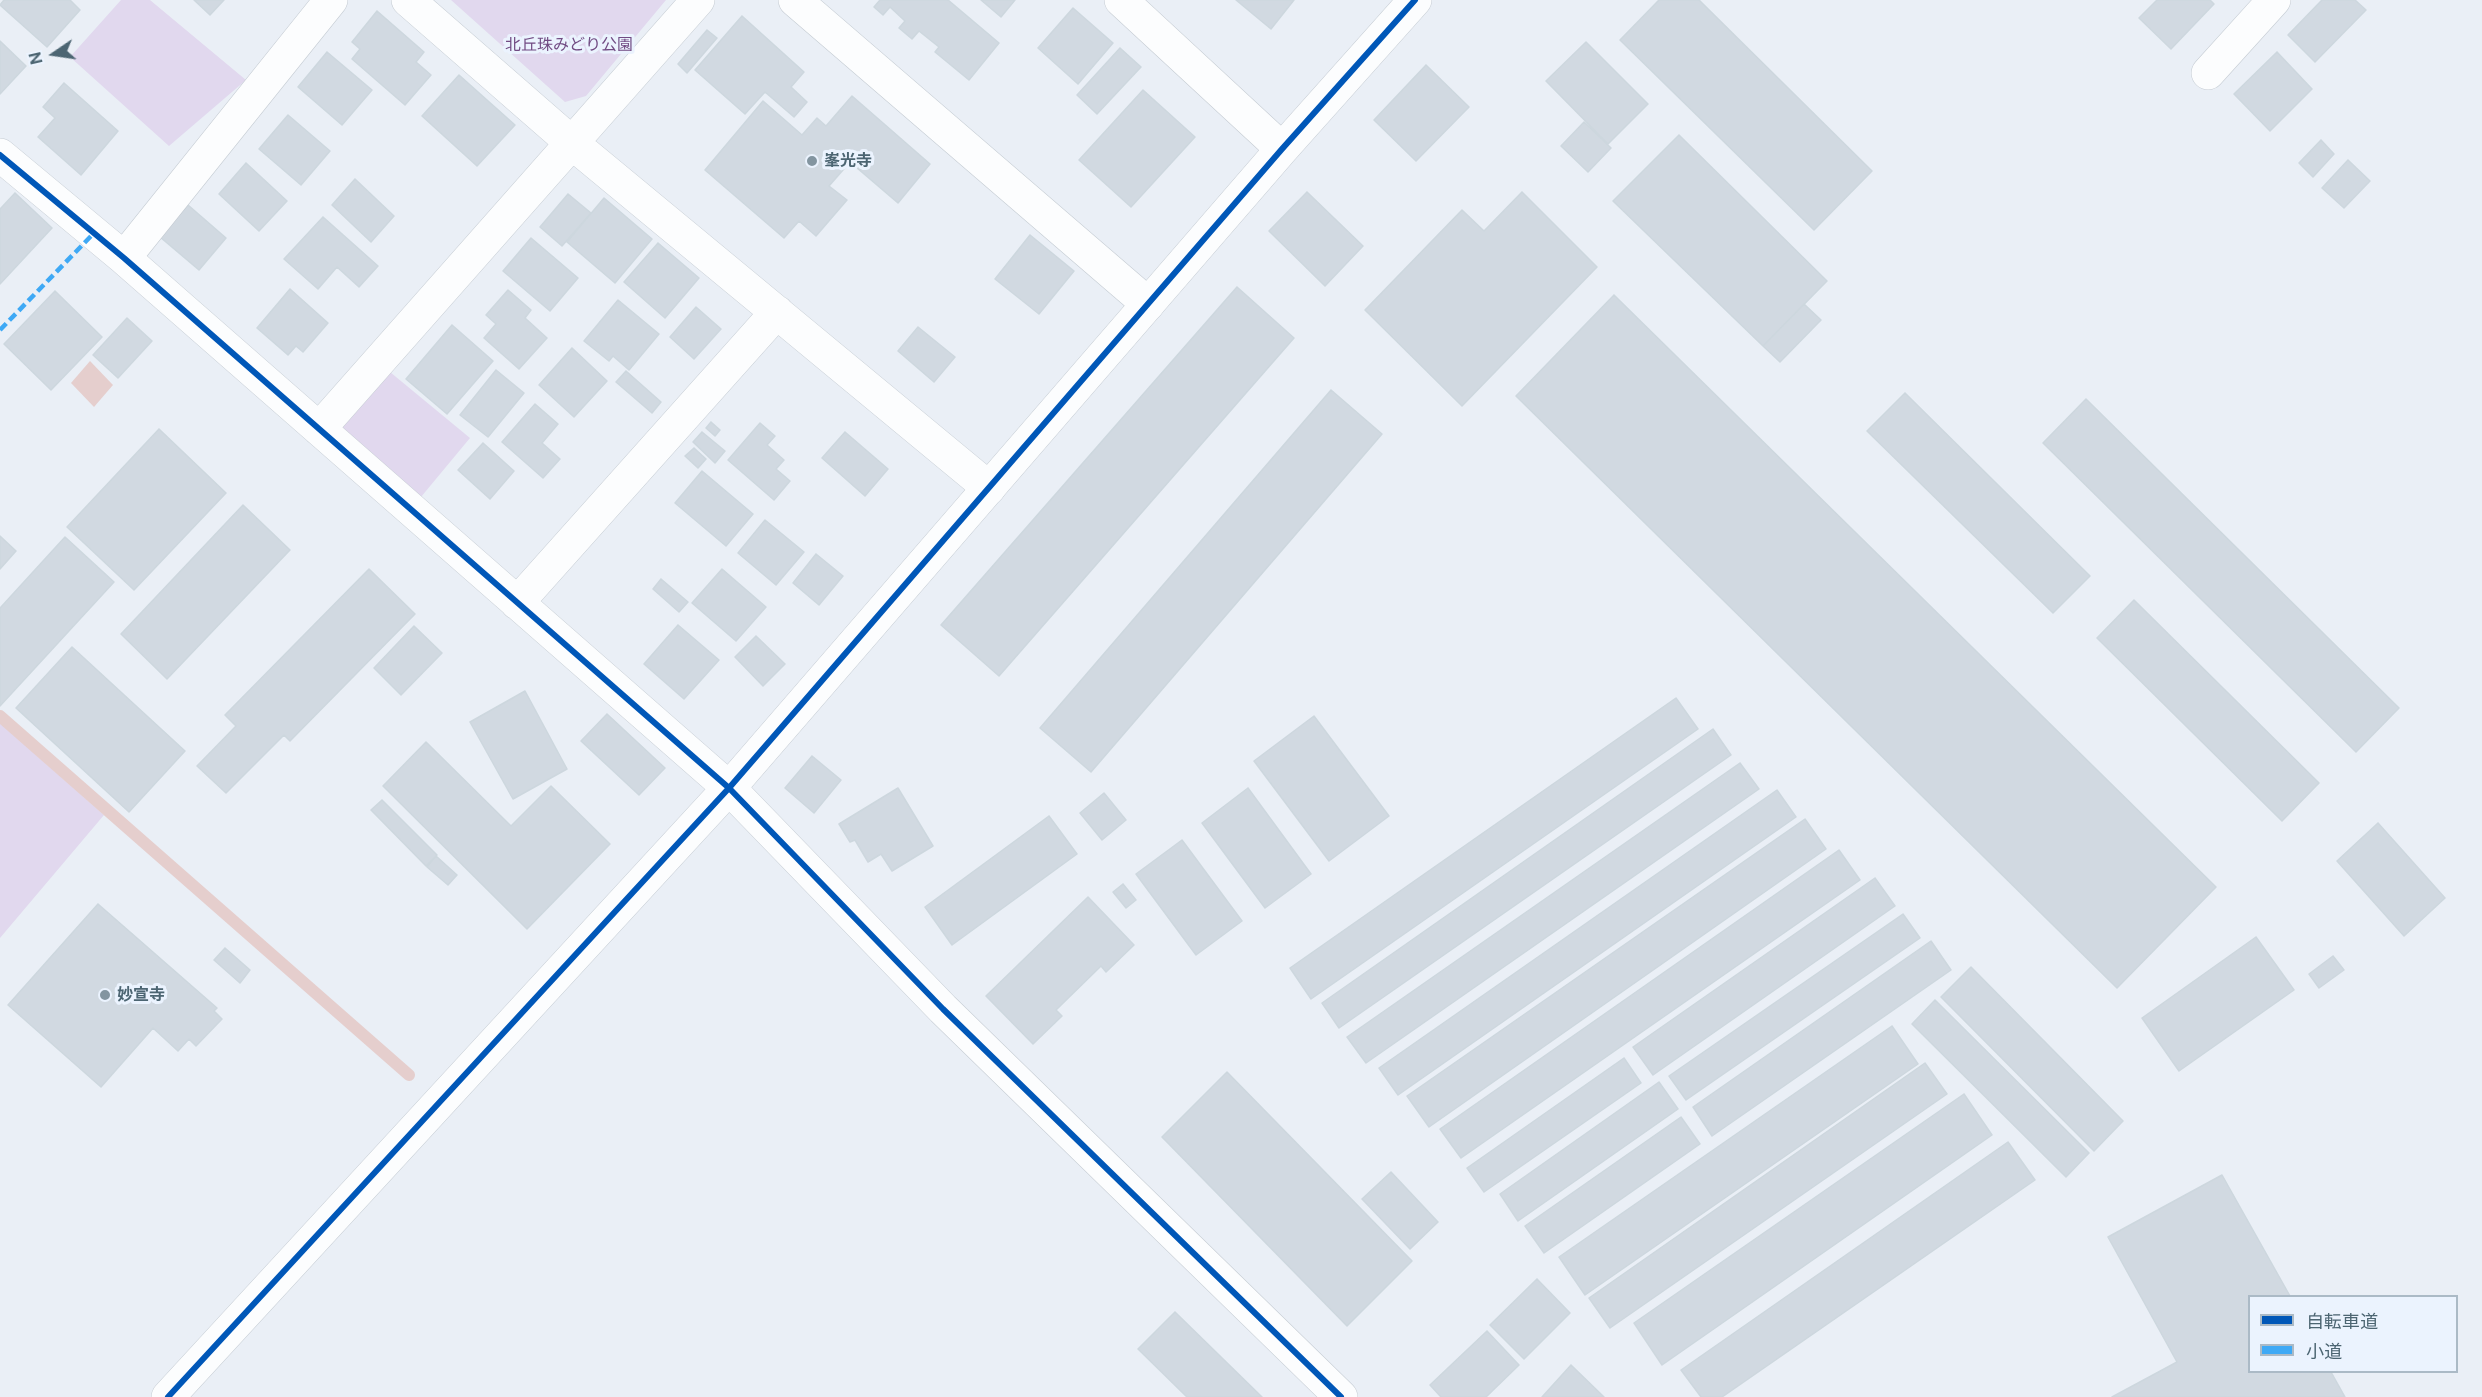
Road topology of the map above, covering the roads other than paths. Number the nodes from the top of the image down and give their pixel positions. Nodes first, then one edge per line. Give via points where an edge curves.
1 (331, 0) edge
2 (408, 0) edge
3 (698, 0) edge
4 (795, 0) edge
5 (1121, 0) edge
6 (1415, 0) edge
7 (2271, 1) edge
8 (2208, 73) dead end
9 (572, 143) junction
10 (1282, 149) junction
11 (0, 155) edge
12 (124, 258) junction
13 (1148, 304) junction
14 (777, 312) junction
15 (319, 429) junction
16 (989, 488) junction
17 (517, 603) junction
18 (729, 789) junction
19 (168, 1397) edge
20 (1341, 1397) edge

1 - 12 street
2 - 9 street
3 - 9 street
4 - 13 street
5 - 10 street
6 - 10 street
7 - 8 street
9 - 14 street
9 - 15 street
10 - 13 street
11 - 12 street
12 - 15 street
13 - 16 street
14 - 16 street
14 - 17 street
15 - 17 street
16 - 18 street
17 - 18 street
18 - 19 street
18 - 20 street via 943,1009

